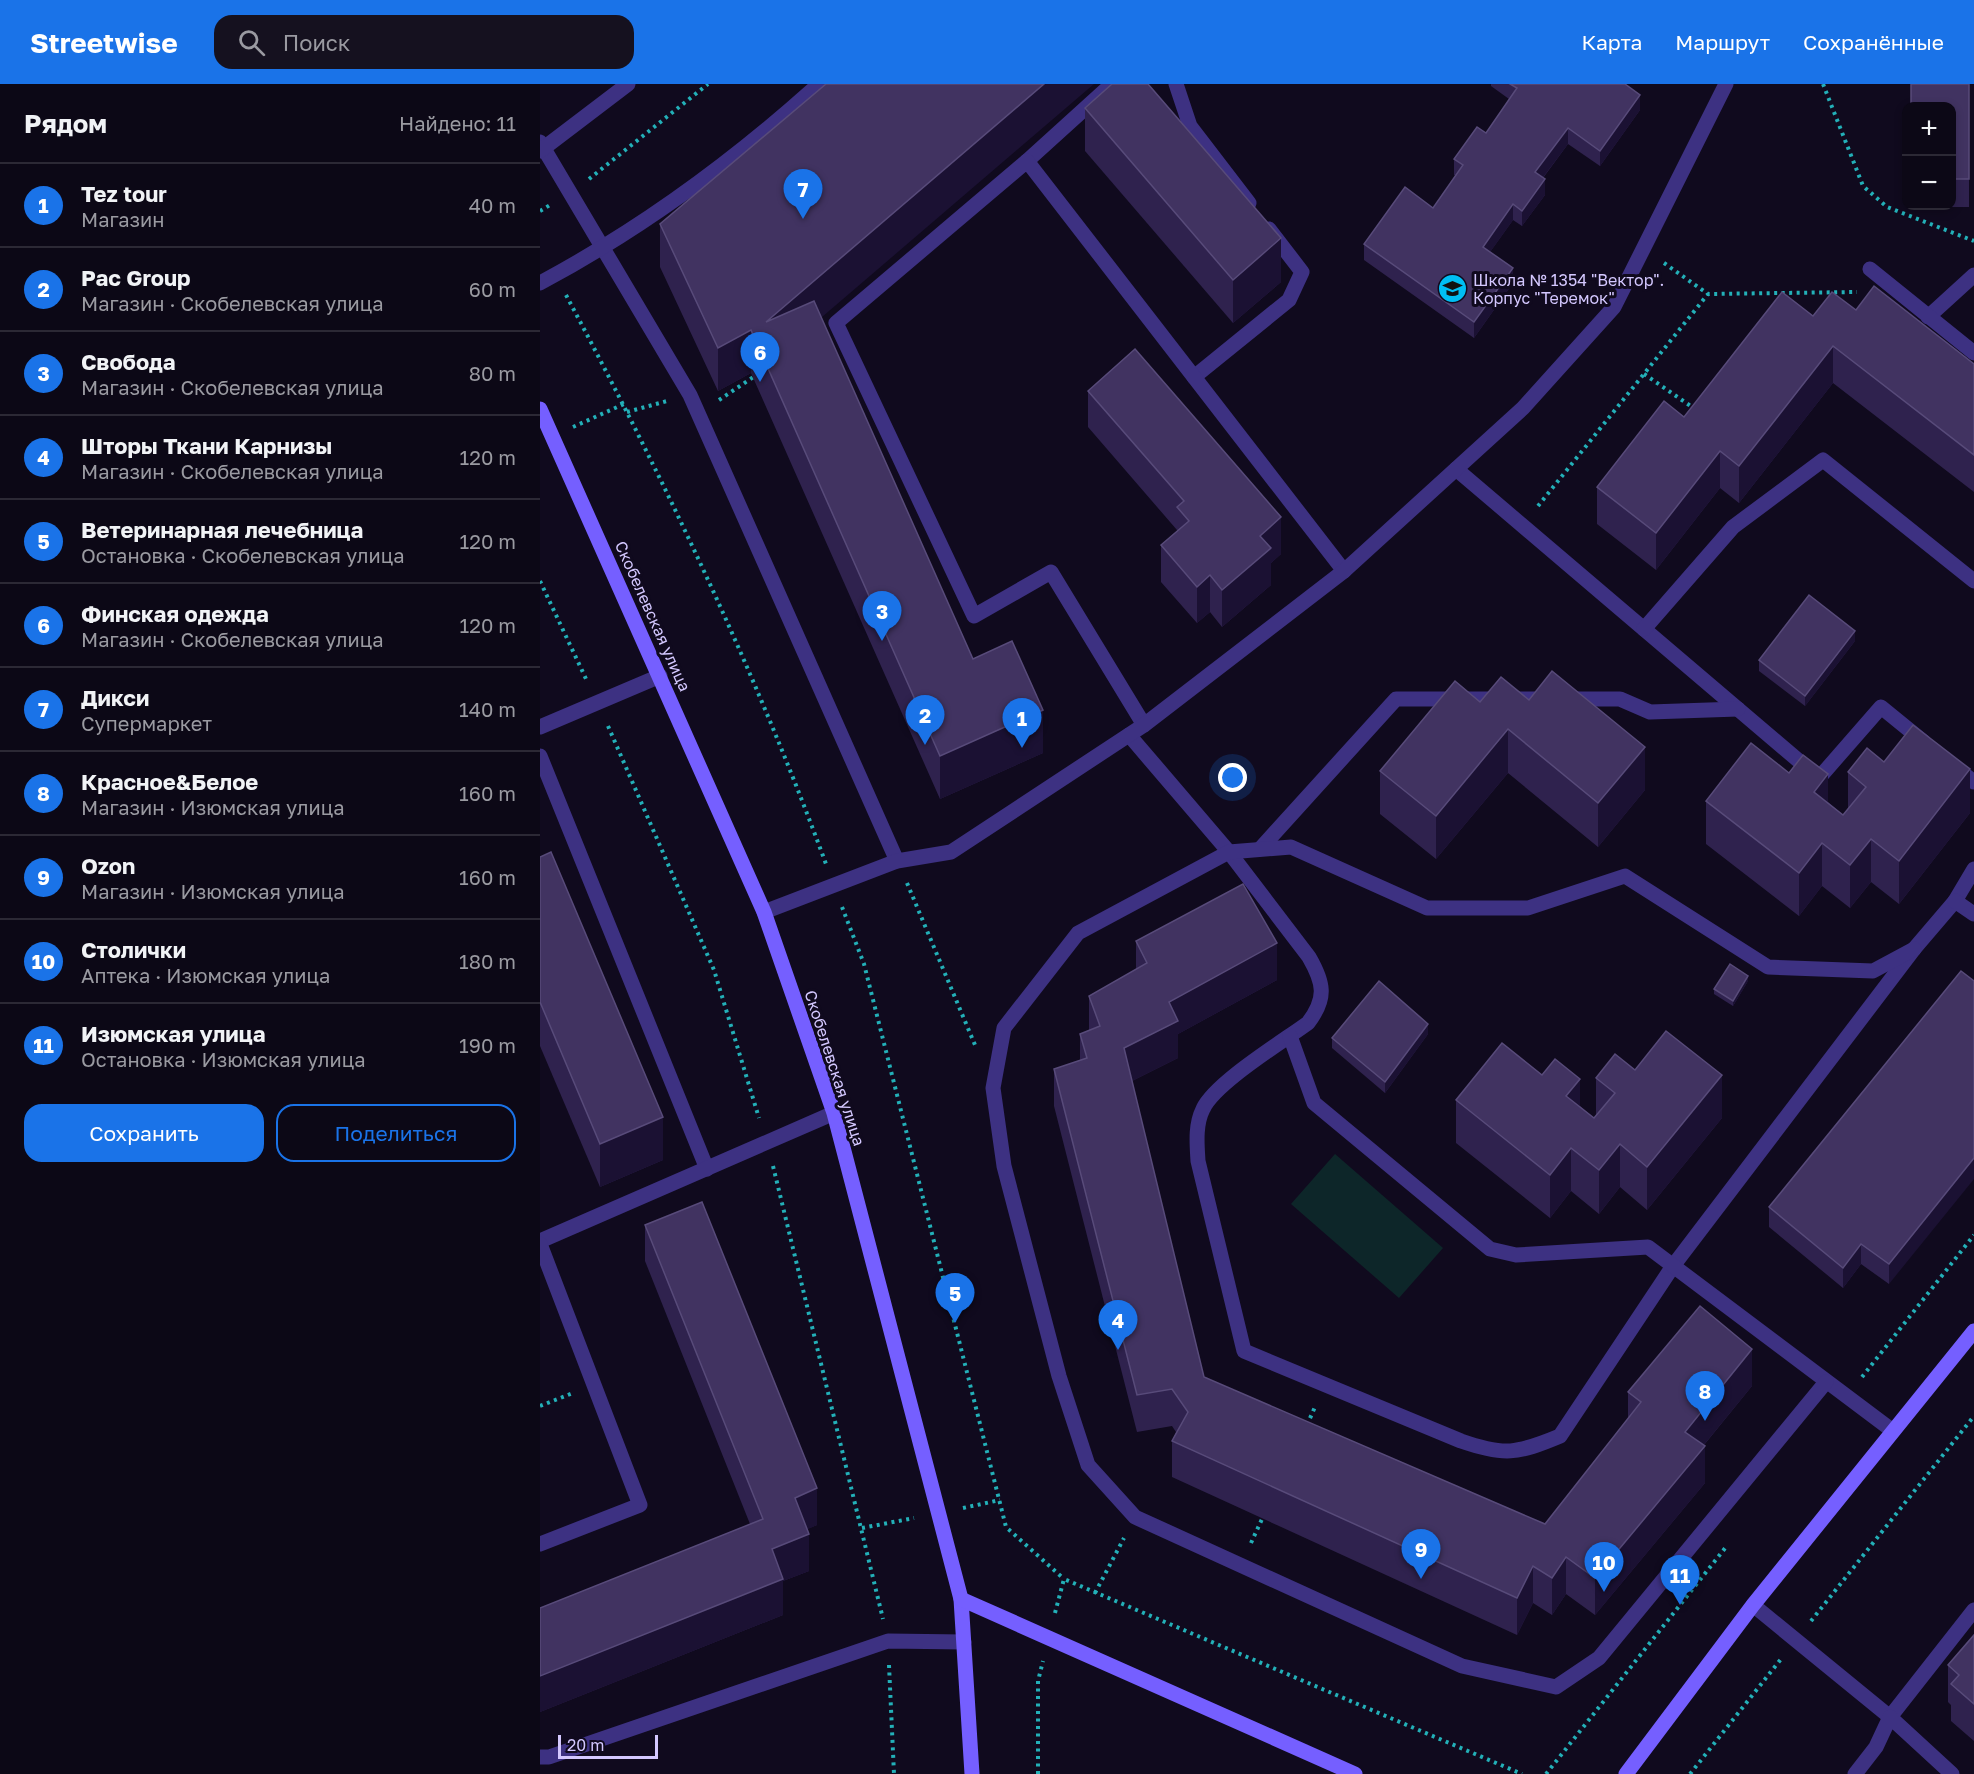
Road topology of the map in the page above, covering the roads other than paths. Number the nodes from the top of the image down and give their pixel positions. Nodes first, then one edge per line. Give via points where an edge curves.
1 (628, 84) edge
2 (819, 84) edge
3 (1112, 84) edge
4 (1176, 84) edge
5 (1726, 84) edge
6 (541, 148) edge
7 (1027, 161) junction
8 (603, 248) junction
9 (1870, 269) dead end
10 (1974, 275) edge
11 (540, 283) edge
12 (1928, 317) junction
13 (1974, 353) edge
14 (1194, 377) junction
15 (540, 409) edge
16 (1456, 469) junction
17 (1344, 571) junction
18 (1974, 581) edge
19 (1644, 629) junction
20 (660, 676) junction
21 (1738, 709) junction
22 (1144, 725) junction
23 (540, 727) edge
24 (1130, 735) junction
25 (540, 756) edge
26 (1974, 782) edge
27 (1260, 849) junction
28 (1229, 852) junction
29 (897, 861) junction
30 (1974, 869) edge
31 (1955, 901) junction
32 (764, 912) junction
33 (1974, 914) edge
34 (1914, 949) junction
35 (1290, 1036) junction
36 (834, 1113) junction
37 (706, 1169) junction
38 (540, 1243) edge
39 (1673, 1266) junction
40 (1974, 1331) edge
41 (1826, 1382) junction
42 (1893, 1431) junction
43 (540, 1544) edge
44 (961, 1599) junction
45 (1753, 1605) junction
46 (1974, 1610) edge
47 (964, 1642) junction
48 (1890, 1717) junction
49 (540, 1757) edge
50 (972, 1774) edge
51 (1354, 1774) edge
52 (1626, 1774) edge
53 (1855, 1774) edge
54 (1952, 1774) edge

1 - 6 street
2 - 8 street via 772,127
3 - 7 street
4 - 14 street via 1190,126 1302,272 1289,300
5 - 16 street via 1614,307 1523,408
6 - 8 street
7 - 14 street
7 - 22 street via 836,323 974,616 1051,572
8 - 11 street
8 - 29 street via 690,395
9 - 12 street
10 - 12 street
12 - 13 street
14 - 17 street
15 - 20 street, Скобелевская улица
16 - 17 street
16 - 19 street
17 - 22 street
18 - 19 street via 1823,460 1733,527
19 - 21 street
20 - 23 street
20 - 32 street, Скобелевская улица
21 - 26 street via 1819,778 1881,707
21 - 27 street via 1650,712 1620,699 1396,699
22 - 24 street
24 - 28 street
24 - 29 street via 951,852
25 - 37 street
27 - 28 street
27 - 34 street via 1291,847 1427,908 1528,908 1625,876 1768,967 1874,971
28 - 35 street via 1319,975 1322,992 1318,1009 1308,1023
28 - 41 street via 1078,933 1004,1028 993,1088 1004,1166 1059,1376 1088,1465 1135,1518 1462,1666 1556,1687 1599,1658
29 - 32 street
30 - 31 street
31 - 33 street
31 - 34 street
32 - 36 street, Скобелевская улица
34 - 39 street
35 - 39 street via 1314,1103 1490,1249 1516,1255 1648,1247
35 - 39 street via 1217,1090 1203,1109 1197,1134 1198,1161 1244,1351 1461,1441 1493,1452 1529,1449 1560,1436
36 - 37 street
36 - 44 street, Скобелевская улица
37 - 38 street
38 - 43 street via 640,1505
39 - 41 street
40 - 42 street
41 - 42 street
42 - 45 street
44 - 47 street, Скобелевская улица
44 - 51 street
45 - 48 street
45 - 52 street
46 - 48 street
47 - 49 street via 888,1641
47 - 50 street, Скобелевская улица
48 - 53 street via 1876,1747
48 - 54 street

